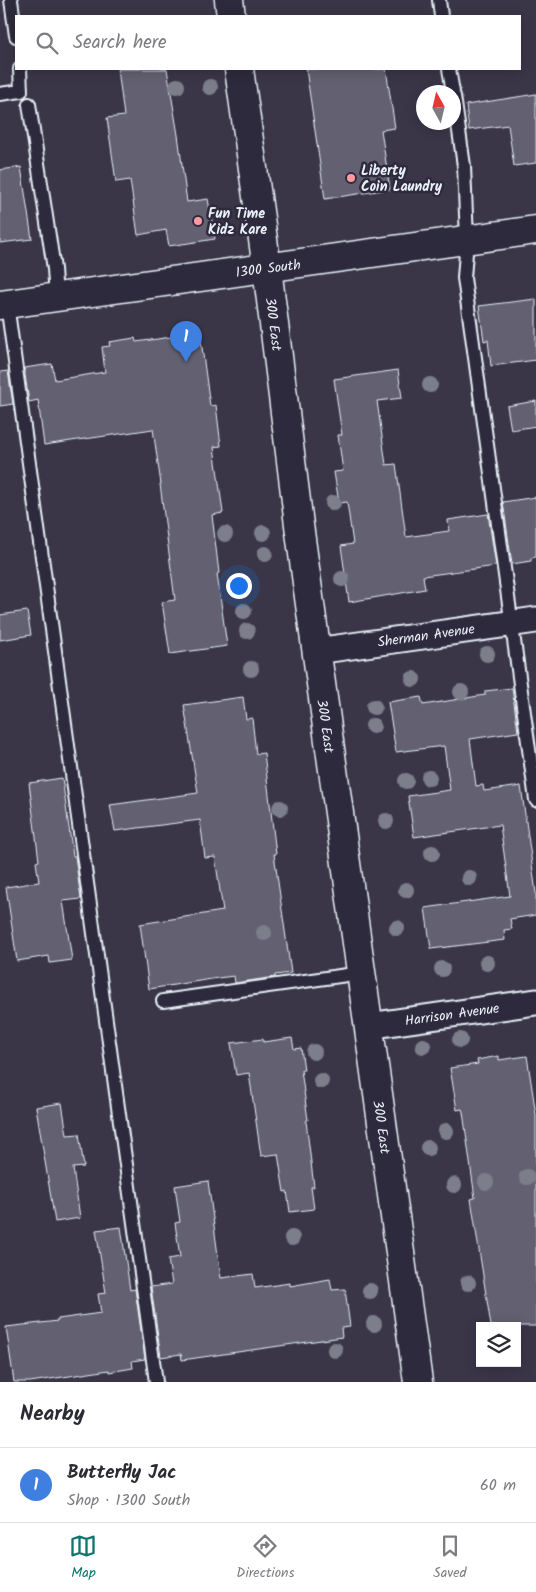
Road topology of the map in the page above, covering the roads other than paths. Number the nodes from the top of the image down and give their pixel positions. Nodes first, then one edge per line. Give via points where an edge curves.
1 (11, 0) edge
2 (229, 0) edge
3 (439, 0) edge
4 (231, 15) edge
5 (442, 15) edge
6 (15, 29) edge
7 (20, 70) edge
8 (239, 70) edge
9 (449, 70) edge
10 (452, 85) edge
11 (0, 94) edge
12 (29, 104) dead end
13 (459, 130) edge
14 (536, 230) edge
15 (467, 240) junction
16 (267, 268) junction
17 (56, 297) junction
18 (3, 305) edge
19 (536, 620) edge
20 (511, 623) junction
21 (316, 651) junction
22 (536, 800) edge
23 (361, 973) junction
24 (163, 1002) dead end
25 (536, 1002) edge
26 (368, 1026) junction
27 (156, 1382) edge
28 (418, 1382) edge

1 - 6 lane
2 - 4 street
3 - 5 lane
7 - 11 lane via 21,91
8 - 16 street, 300 East
9 - 10 lane
12 - 17 lane
13 - 15 lane
14 - 15 street, 1300 South
15 - 16 street, 1300 South
15 - 20 lane via 464,278
16 - 17 street, 1300 South
16 - 21 street, 300 East
17 - 18 street, 1300 South
18 - 27 lane
19 - 20 street, Sherman Avenue
20 - 21 street, Sherman Avenue
20 - 22 lane
21 - 23 street, 300 East
23 - 24 lane
23 - 26 street, 300 East
25 - 26 street, Harrison Avenue
26 - 28 street, 300 East

